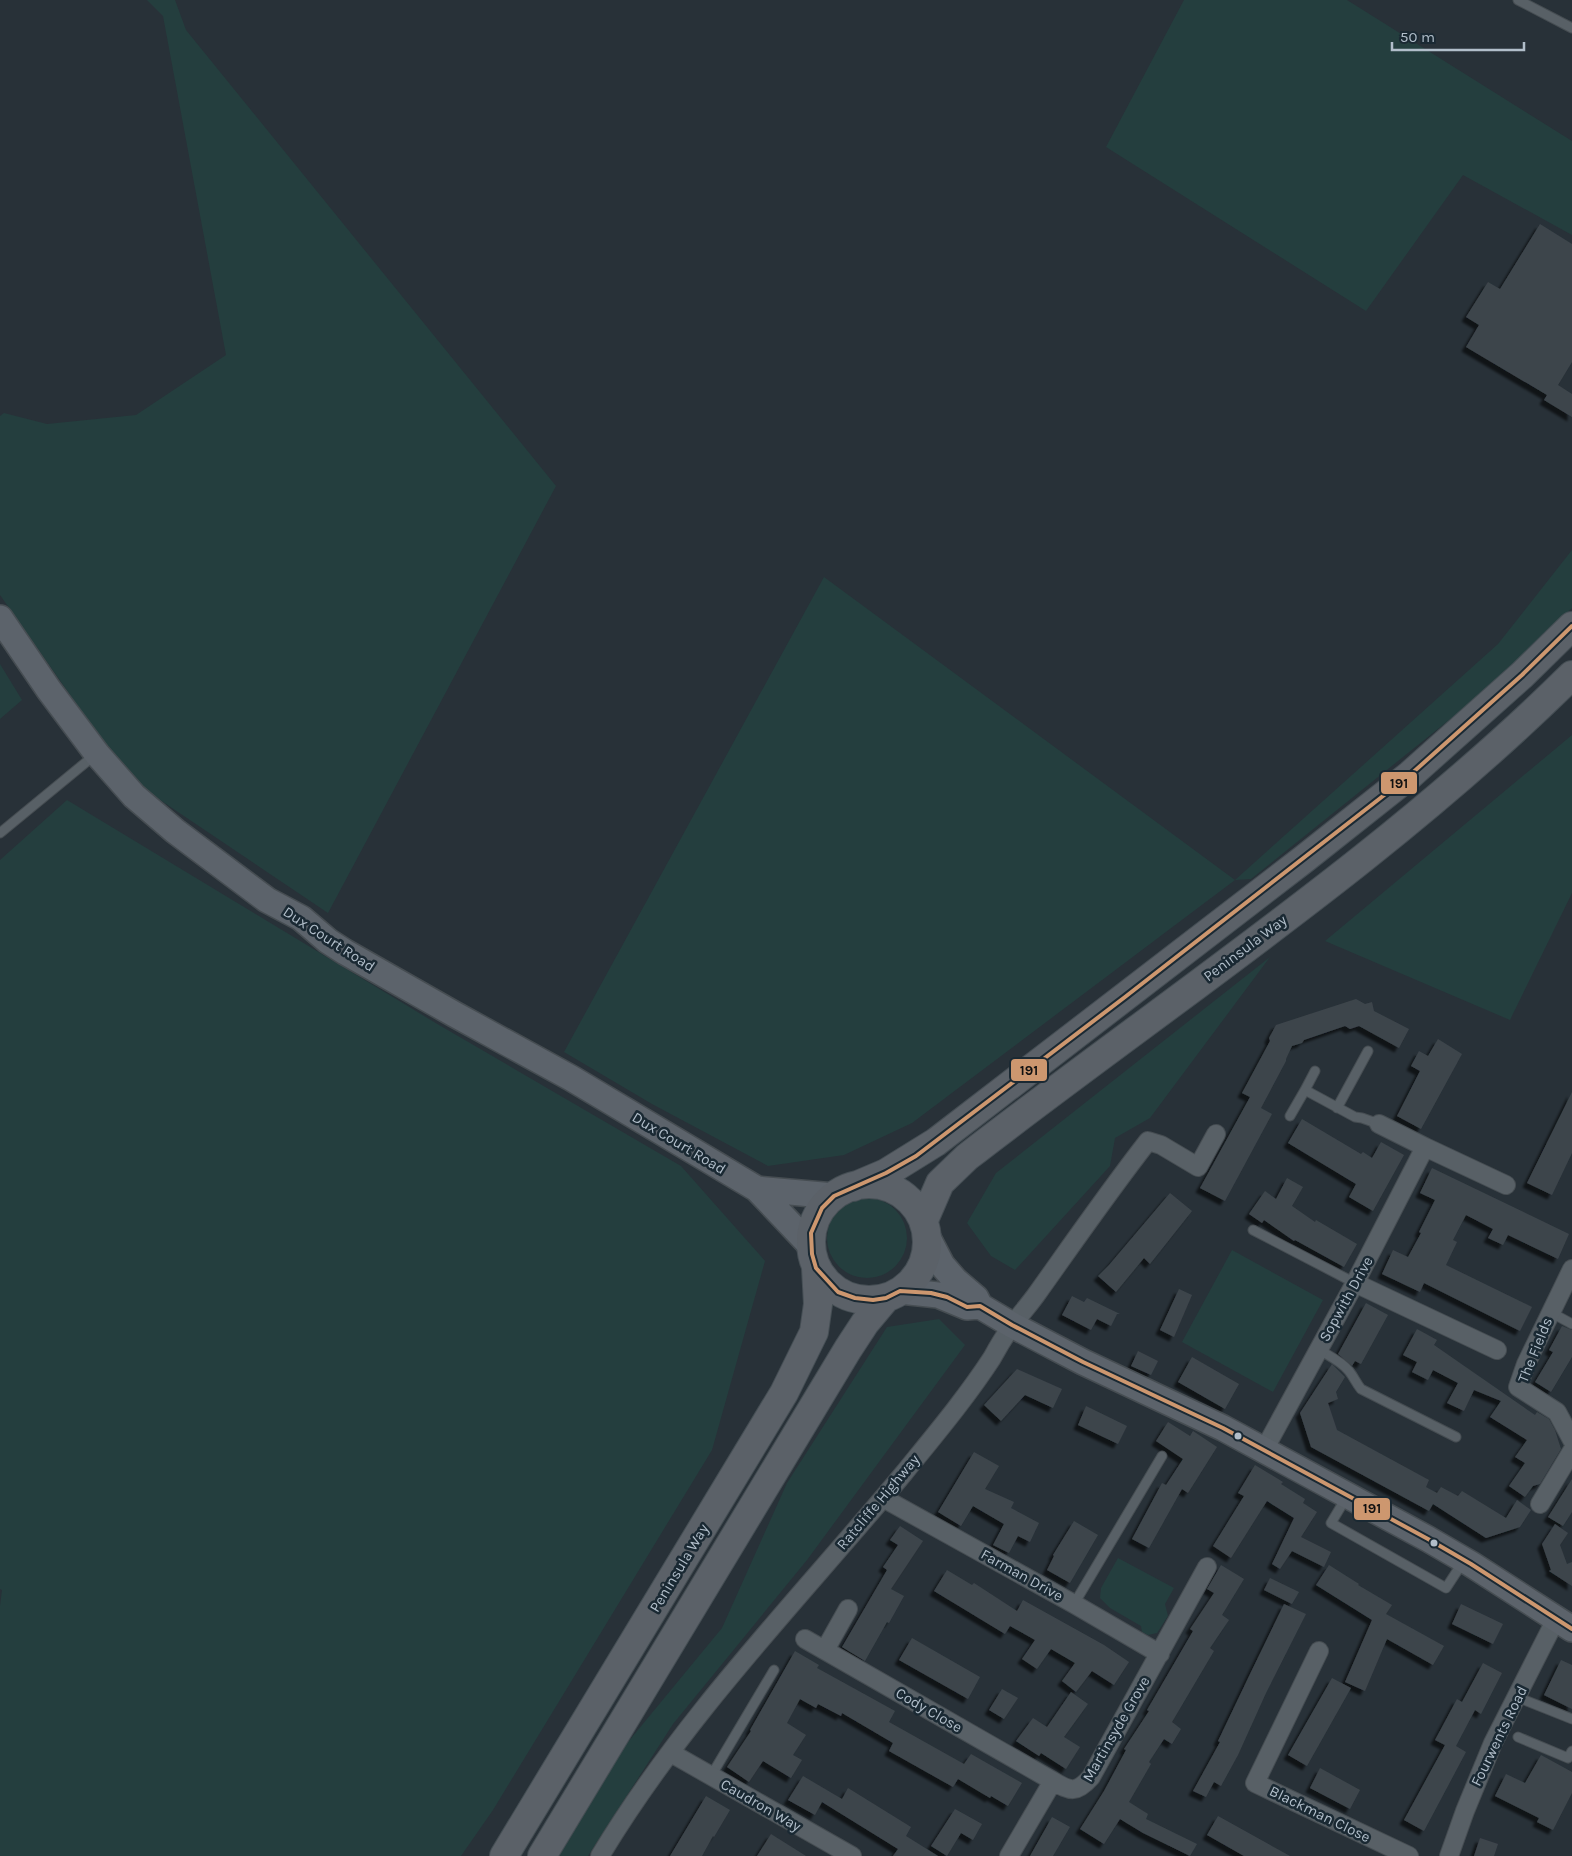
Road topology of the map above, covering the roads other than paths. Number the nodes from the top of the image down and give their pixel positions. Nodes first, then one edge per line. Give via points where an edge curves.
1 (1518, 0) edge
2 (1572, 28) edge
3 (0, 618) edge
4 (1572, 626) edge
5 (1572, 675) edge
6 (96, 754) junction
7 (0, 833) edge
8 (1368, 1051) dead end
9 (1316, 1071) dead end
10 (1305, 1090) junction
11 (1336, 1108) junction
12 (1290, 1116) dead end
13 (1379, 1124) joint
14 (1216, 1134) dead end
15 (1425, 1147) junction
16 (1506, 1185) dead end
17 (757, 1189) junction
18 (843, 1191) junction
19 (926, 1228) junction
20 (1253, 1230) dead end
21 (814, 1257) junction
22 (1572, 1269) edge
23 (1355, 1283) junction
24 (893, 1295) junction
25 (980, 1306) junction
26 (1550, 1312) junction
27 (1572, 1324) edge
28 (1012, 1325) junction
29 (1318, 1349) junction
30 (1497, 1350) dead end
31 (1456, 1437) dead end
32 (1572, 1440) edge
33 (1264, 1450) junction
34 (1572, 1451) edge
35 (1162, 1456) dead end
36 (1348, 1495) junction
37 (883, 1498) junction
38 (1540, 1504) dead end
39 (1464, 1560) junction
40 (1207, 1567) dead end
41 (1074, 1604) junction
42 (848, 1609) dead end
43 (1564, 1624) edge
44 (805, 1639) dead end
45 (825, 1650) junction
46 (1319, 1651) dead end
47 (1160, 1654) junction
48 (774, 1670) dead end
49 (1517, 1697) junction
50 (1572, 1719) edge
51 (1518, 1737) dead end
52 (1572, 1752) edge
53 (671, 1753) junction
54 (711, 1776) junction
55 (1053, 1781) junction
56 (504, 1856) edge
57 (542, 1856) edge
58 (600, 1856) edge
59 (852, 1856) edge
60 (1009, 1856) edge
61 (1408, 1856) edge
62 (1449, 1856) edge

1 - 2 lane
3 - 6 street, Dux Court Road
4 - 18 main road via 1410,774 1304,859 936,1142 886,1173
5 - 19 main road, Peninsula Way via 1453,783 1352,867 967,1157 940,1183
6 - 7 lane
6 - 17 street, Dux Court Road via 134,796 174,831 267,900 301,918 345,952 571,1078
8 - 11 lane
9 - 10 lane
10 - 11 lane
10 - 12 lane
11 - 13 lane
13 - 15 street
14 - 28 street, Ratcliffe Highway via 1198,1167 1148,1141
15 - 16 street
15 - 23 street, Sopwith Drive
17 - 18 street, Dux Court Road
17 - 21 street, Dux Court Road
18 - 19 main road via 883,1186 900,1192 913,1204
18 - 21 main road via 822,1208 814,1223
19 - 24 main road via 926,1254 919,1270 912,1281
19 - 25 street via 942,1266 976,1298
20 - 23 lane
21 - 24 main road via 828,1283 838,1292 873,1300
21 - 56 main road, Peninsula Way via 818,1304 814,1332 784,1394
22 - 26 street, The Fields
23 - 29 street, Sopwith Drive
23 - 30 street
24 - 25 street via 938,1295 967,1307
24 - 57 main road, Peninsula Way via 865,1323 848,1349
25 - 28 street
26 - 27 lane
26 - 32 street, The Fields via 1518,1387 1558,1412
28 - 33 street
28 - 37 street, Ratcliffe Highway via 963,1397
29 - 31 lane via 1339,1361 1361,1389
29 - 33 street, Sopwith Drive
33 - 36 street
34 - 38 street
35 - 41 lane
36 - 39 street
36 - 39 lane via 1331,1523 1446,1588
37 - 41 street, Farman Drive
37 - 53 street, Ratcliffe Highway via 776,1622
39 - 43 street
40 - 47 street, Martinsyde Grove
41 - 47 street, Farman Drive
42 - 45 street
43 - 49 street, Fourwents Road
44 - 45 street, Cody Close
45 - 55 street, Cody Close
46 - 61 street, Blackman Close via 1255,1783
47 - 55 street, Martinsyde Grove via 1091,1777 1076,1790 1066,1789
48 - 54 lane
49 - 50 lane
49 - 62 street, Fourwents Road via 1479,1775
51 - 52 lane via 1568,1758
53 - 54 street, Caudron Way
53 - 58 street, Ratcliffe Highway
54 - 59 street, Caudron Way
55 - 60 street

